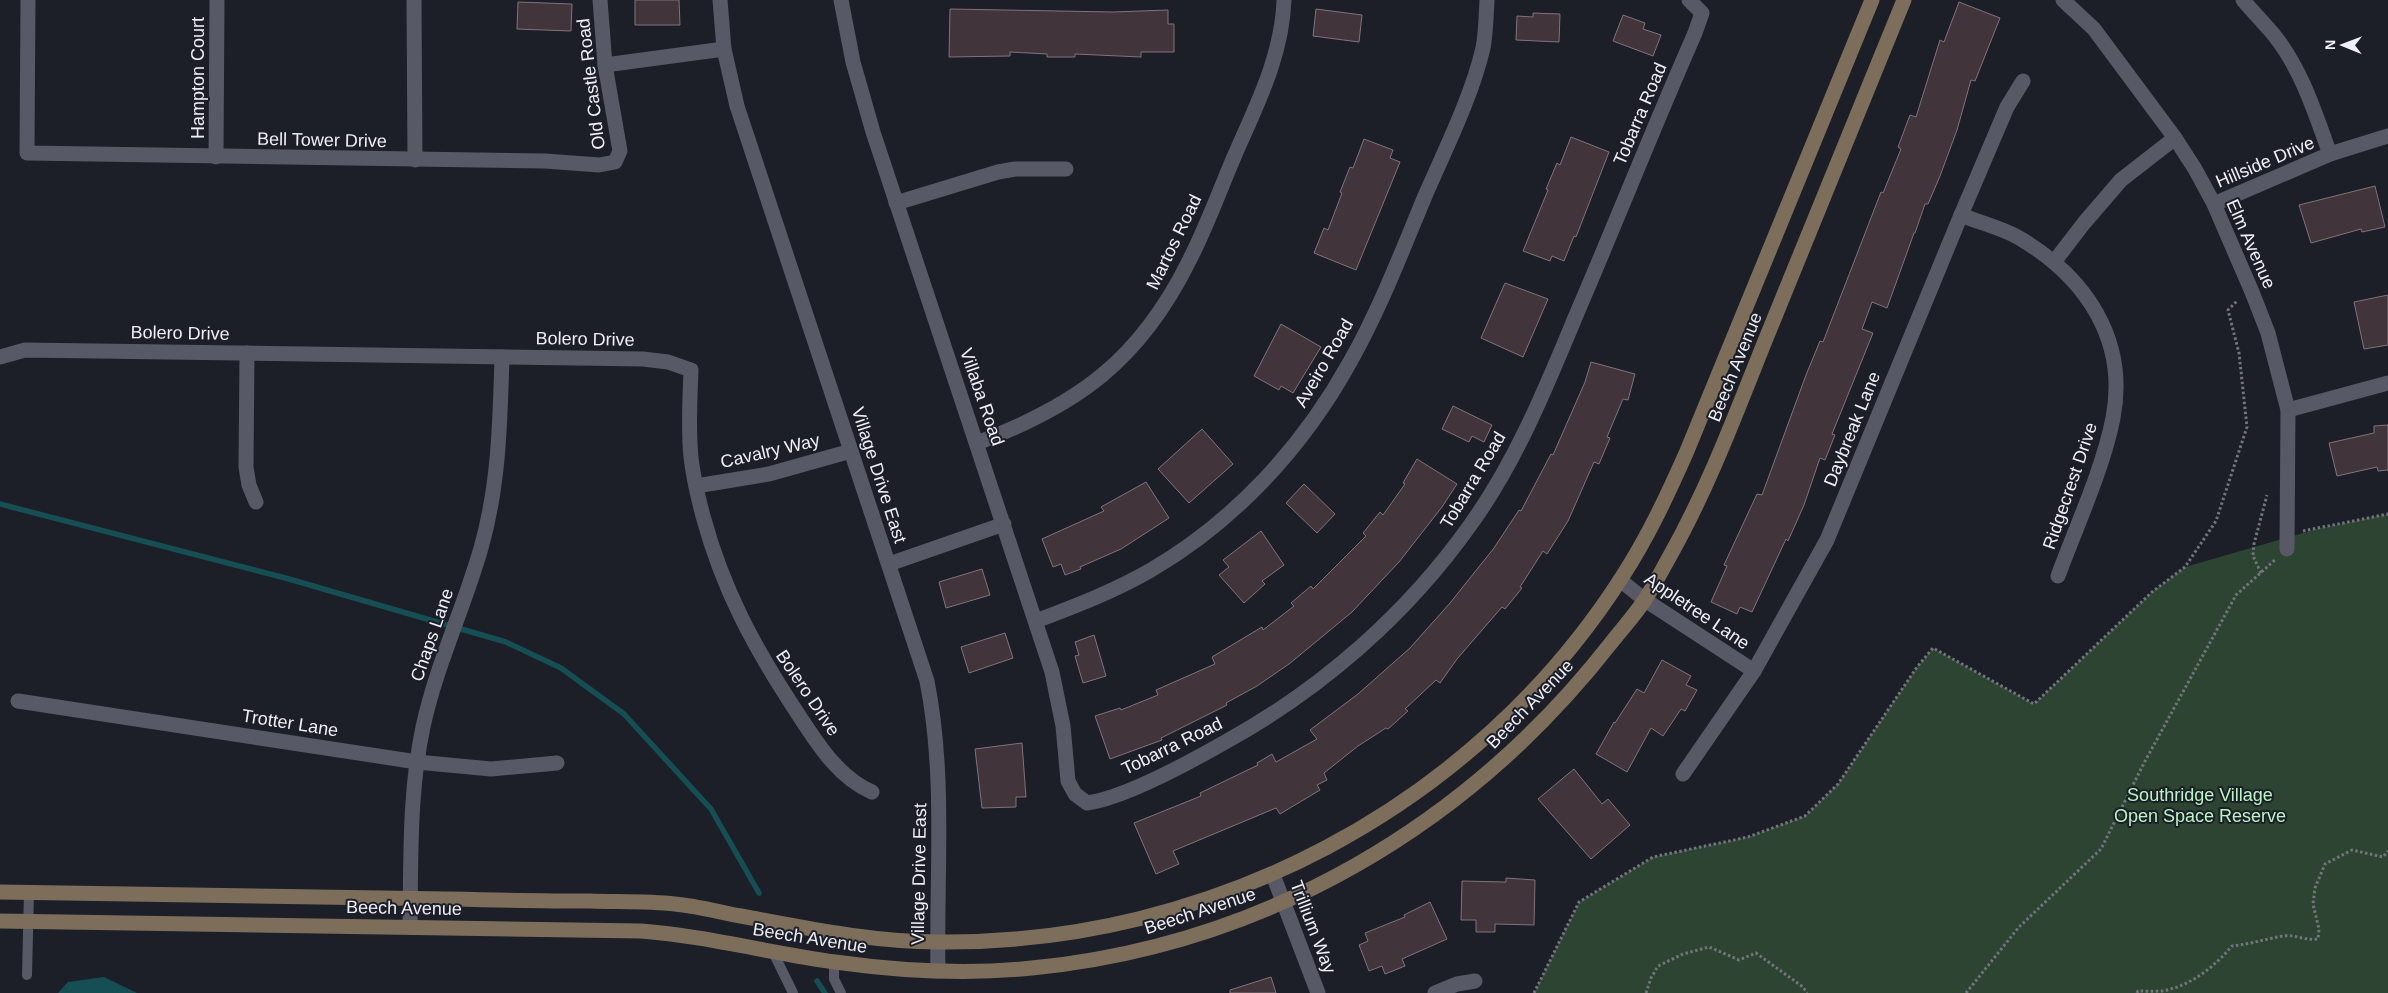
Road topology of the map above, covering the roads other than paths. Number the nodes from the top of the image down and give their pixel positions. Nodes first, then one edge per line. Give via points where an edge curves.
1 (28, 0) edge
2 (217, 0) edge
3 (414, 0) edge
4 (600, 0) edge
5 (720, 0) edge
6 (841, 0) edge
7 (1284, 0) edge
8 (1487, 0) edge
9 (1689, 0) edge
10 (1872, 0) edge
11 (1904, 0) edge
12 (2063, 0) edge
13 (2243, 0) edge
14 (724, 49) junction
15 (605, 66) junction
16 (2023, 81) dead end
17 (2388, 136) edge
18 (2175, 138) junction
19 (2330, 154) junction
20 (216, 157) junction
21 (415, 160) junction
22 (615, 162) joint
23 (1066, 169) dead end
24 (896, 202) junction
25 (2214, 204) junction
26 (1961, 215) junction
27 (2054, 262) junction
28 (247, 353) junction
29 (0, 357) edge
30 (502, 357) junction
31 (2388, 382) edge
32 (2288, 410) junction
33 (977, 443) junction
34 (851, 450) junction
35 (696, 486) junction
36 (256, 502) dead end
37 (1004, 524) junction
38 (2288, 542) road end
39 (889, 564) junction
40 (2058, 576) dead end
41 (1620, 580) junction
42 (1645, 600) junction
43 (1036, 621) junction
44 (1754, 671) junction
45 (18, 701) dead end
46 (417, 762) junction
47 (557, 763) dead end
48 (1683, 774) dead end
49 (872, 792) dead end
50 (1086, 803) joint
51 (1273, 875) junction
52 (0, 892) edge
53 (29, 892) junction
54 (411, 898) junction
55 (1283, 903) junction
56 (0, 921) edge
57 (28, 921) junction
58 (410, 927) junction
59 (937, 942) junction
60 (773, 952) junction
61 (834, 962) junction
62 (938, 971) junction
63 (26, 975) dead end
64 (1475, 981) dead end
65 (793, 993) edge
66 (841, 993) edge
67 (1318, 993) edge
68 (1435, 993) edge

1 - 20 street, Bell Tower Drive via 27,153
2 - 20 street, Hampton Court
3 - 21 street
4 - 15 street, Old Castle Road
5 - 14 street, Village Drive East
6 - 24 street, Villaba Road via 860,89
7 - 33 street, Martos Road via 1282,32 1272,67 1190,260 1163,307 1121,359 1078,395 1026,424
8 - 43 street, Aveiro Road via 1483,49 1465,100 1371,320 1342,376 1312,422 1267,478 1203,535 1143,574
9 - 50 street, Tobarra Road via 1702,13 1546,386 1488,498 1460,538 1422,586 1388,621 1299,696 1210,750 1119,793
10 - 41 street, Beech Avenue via 1691,442 1664,504
11 - 42 street, Beech Avenue via 1724,446 1689,521
12 - 18 street, Elm Avenue via 2094,29
13 - 19 street via 2275,36 2291,62 2306,90
14 - 15 street
14 - 34 street, Village Drive East via 746,133
15 - 22 street, Old Castle Road via 619,138 620,151
16 - 26 street, Daybreak Lane via 2007,108
17 - 19 street, Hillside Drive
18 - 25 street, Elm Avenue
18 - 27 street via 2121,180
19 - 25 street, Hillside Drive
20 - 21 street, Bell Tower Drive
21 - 22 street, Bell Tower Drive via 545,160 599,165
23 - 24 street via 998,172
24 - 33 street, Villaba Road
25 - 32 street, Elm Avenue via 2268,334
26 - 27 street, Ridgecrest Drive via 2019,238
26 - 44 street, Daybreak Lane via 1827,540
27 - 40 street, Ridgecrest Drive via 2082,288 2102,322 2114,361 2116,390 2107,443
28 - 29 street, Bolero Drive via 25,350
28 - 30 street, Bolero Drive
28 - 36 street via 246,467
30 - 35 street, Bolero Drive via 643,359 674,363 691,370 689,430
30 - 46 street, Chaps Lane via 495,483 481,548 427,711
31 - 32 street
32 - 38 street, Elm Avenue
33 - 37 street, Villaba Road
34 - 35 street, Cavalry Way via 769,474
34 - 39 street, Village Drive East
35 - 49 street, Bolero Drive via 721,574 761,658 800,718 845,776
37 - 39 street
37 - 43 street, Villaba Road
39 - 59 street, Village Drive East via 921,660 935,726 939,806
41 - 42 street, Appletree Lane
41 - 51 street, Beech Avenue via 1582,634 1540,683 1475,746 1396,808
42 - 44 street, Appletree Lane
42 - 55 street, Beech Avenue via 1547,719 1485,777 1416,830
43 - 50 street, Villaba Road via 1060,708 1068,780 1075,794
44 - 48 street, Daybreak Lane
45 - 46 street, Trotter Lane
46 - 47 street, Trotter Lane via 490,769
46 - 54 street, Chaps Lane via 411,818
51 - 55 street, Trillium Way
51 - 59 street, Beech Avenue via 1235,891 1126,923 1029,939
52 - 53 street, Beech Avenue
53 - 54 street, Beech Avenue
53 - 57 lane
54 - 58 street, Chaps Lane
54 - 59 street, Beech Avenue via 676,904 866,937
55 - 62 street, Beech Avenue via 1166,944 1103,958 1030,969
55 - 67 street, Trillium Way
56 - 57 street, Beech Avenue
57 - 58 street, Beech Avenue
57 - 63 lane
58 - 60 street, Beech Avenue via 640,931 683,934
59 - 62 street, Village Drive East
60 - 61 street, Beech Avenue
60 - 65 lane
61 - 62 street, Beech Avenue
61 - 66 lane via 834,978
64 - 68 street

